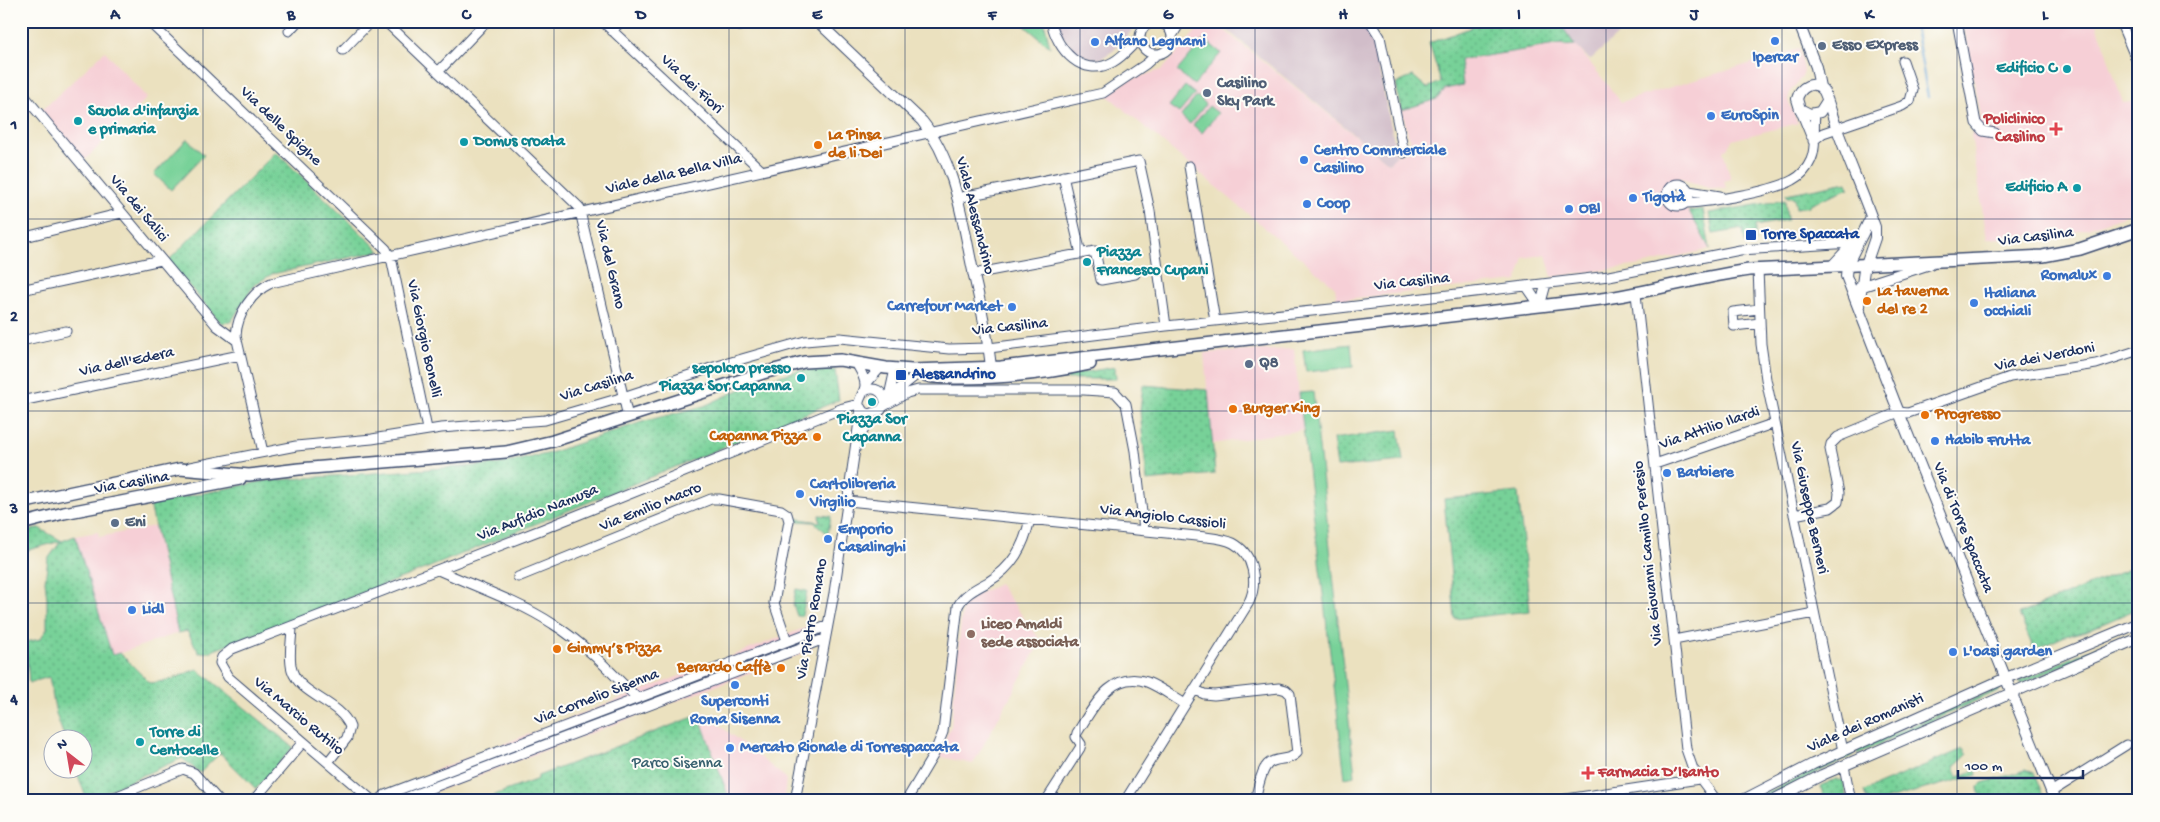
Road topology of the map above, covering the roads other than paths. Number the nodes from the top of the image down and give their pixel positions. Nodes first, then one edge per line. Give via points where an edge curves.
1 (148, 21) edge
2 (298, 21) edge
3 (371, 21) edge
4 (385, 21) edge
5 (486, 21) edge
6 (602, 21) edge
7 (621, 21) edge
8 (817, 21) edge
9 (1051, 21) edge
10 (1181, 21) edge
11 (1370, 21) edge
12 (1798, 21) edge
13 (1957, 21) edge
14 (2120, 21) edge
15 (1159, 22) edge
16 (289, 31) dead end
17 (612, 31) junction
18 (1172, 36) junction
19 (1140, 38) junction
20 (343, 50) dead end
21 (1809, 52) junction
22 (1157, 54) junction
23 (1903, 61) dead end
24 (2139, 66) edge
25 (438, 72) junction
26 (1804, 87) junction
27 (1820, 87) junction
28 (21, 92) edge
29 (1826, 102) junction
30 (1800, 109) junction
31 (1817, 114) junction
32 (1836, 128) junction
33 (931, 132) junction
34 (1995, 133) dead end
35 (1813, 141) junction
36 (1404, 154) dead end
37 (1189, 166) dead end
38 (761, 170) junction
39 (1063, 176) junction
40 (1689, 191) junction
41 (1726, 197) junction
42 (957, 198) junction
43 (1686, 203) junction
44 (582, 212) junction
45 (122, 213) junction
46 (1871, 217) junction
47 (1866, 229) junction
48 (2139, 229) edge
49 (21, 238) edge
50 (1852, 243) junction
51 (1081, 254) junction
52 (390, 255) junction
53 (161, 260) junction
54 (1934, 262) junction
55 (1866, 264) junction
56 (1847, 265) junction
57 (1832, 266) junction
58 (1758, 269) junction
59 (973, 274) junction
60 (1135, 274) dead end
61 (1546, 284) junction
62 (1527, 287) junction
63 (1860, 287) junction
64 (21, 290) edge
65 (1636, 294) junction
66 (1540, 306) junction
67 (1759, 309) junction
68 (1858, 309) junction
69 (1215, 321) junction
70 (1760, 323) junction
71 (1166, 326) junction
72 (66, 331) dead end
73 (236, 340) junction
74 (21, 341) edge
75 (989, 348) junction
76 (2139, 350) edge
77 (1122, 353) junction
78 (240, 355) junction
79 (856, 363) junction
80 (881, 367) junction
81 (991, 368) junction
82 (895, 369) junction
83 (918, 370) junction
84 (865, 388) junction
85 (623, 397) junction
86 (21, 401) edge
87 (886, 401) junction
88 (860, 406) junction
89 (1899, 412) junction
90 (872, 414) junction
91 (628, 417) junction
92 (1775, 423) junction
93 (427, 430) junction
94 (857, 441) junction
95 (263, 452) junction
96 (1654, 464) junction
97 (180, 469) junction
98 (249, 475) junction
99 (848, 501) junction
100 (21, 503) edge
101 (1794, 515) junction
102 (1030, 519) junction
103 (21, 524) edge
104 (1144, 530) junction
105 (438, 570) junction
106 (518, 578) dead end
107 (1814, 613) junction
108 (2139, 623) edge
109 (292, 626) junction
110 (827, 626) junction
111 (2139, 638) edge
112 (824, 639) junction
113 (1674, 640) junction
114 (787, 641) junction
115 (228, 651) joint
116 (2006, 678) junction
117 (1194, 689) junction
118 (2013, 692) junction
119 (637, 698) junction
120 (1185, 704) junction
121 (303, 742) junction
122 (2126, 745) dead end
123 (1843, 751) junction
124 (328, 762) junction
125 (1844, 766) junction
126 (1699, 779) junction
127 (2053, 796) edge
128 (104, 801) edge
129 (219, 801) edge
130 (253, 801) edge
131 (373, 801) edge
132 (379, 801) edge
133 (396, 801) edge
134 (795, 801) edge
135 (906, 801) edge
136 (1046, 801) edge
137 (1125, 801) edge
138 (1255, 801) edge
139 (1553, 801) edge
140 (1717, 801) edge
141 (1740, 801) edge
142 (1771, 801) edge
143 (1851, 801) edge

1 - 52 street, Via delle Spighe
2 - 16 street
3 - 20 street
4 - 25 street, Via del Grano
5 - 25 street
6 - 17 street, Via dei Fiori
7 - 17 street
8 - 33 street, Viale Alessandrino
9 - 19 street via 1063,51 1073,60 1088,65 1103,66 1113,62
10 - 18 street, Viale della Bella Villa
11 - 36 street via 1380,37
12 - 21 street
13 - 34 street via 1976,123 1983,131
14 - 24 street
15 - 18 street via 1168,27
15 - 19 street via 1148,24
17 - 38 street, Via dei Fiori
18 - 22 street, Viale della Bella Villa via 1166,51
19 - 22 street via 1144,49
21 - 26 street via 1810,72
21 - 27 street
22 - 33 street, Viale della Bella Villa via 1103,93
23 - 32 street via 1913,90 1910,101
25 - 44 street, Via del Grano via 572,198
26 - 27 street
26 - 30 street via 1798,97
27 - 29 street
28 - 45 street, Via dei Salici
29 - 31 street
29 - 32 street
30 - 31 street
30 - 35 street
31 - 32 street
31 - 35 street
32 - 35 street
32 - 46 street
33 - 38 street, Viale della Bella Villa
33 - 42 street, Viale Alessandrino via 947,164
35 - 41 street via 1811,161 1793,180 1777,187
37 - 69 street
38 - 44 street, Viale della Bella Villa
39 - 42 street
39 - 51 street
39 - 71 street via 1139,161 1150,210
40 - 41 street
40 - 43 street
40 - 43 street via 1682,184 1675,184 1667,193 1673,205
41 - 43 street
42 - 59 street, Viale Alessandrino
44 - 52 street, Viale della Bella Villa
44 - 85 street, Via del Grano
45 - 49 street
45 - 53 street, Via dei Salici
46 - 47 street
46 - 55 street via 1876,238
47 - 50 street
47 - 56 street
48 - 54 main road, Via Casilina via 2072,251 2035,257
50 - 57 street
50 - 61 street, Via Casilina via 1729,252 1624,274
51 - 59 street
51 - 60 street via 1094,251 1101,280
52 - 73 street, Viale della Bella Villa via 277,280 265,286 248,304 237,326
52 - 93 street, Via Giorgio Bonelli
53 - 64 street
53 - 73 street, Via dei Salici via 217,326
54 - 55 main road, Via Casilina
54 - 63 street, Via Casilina
55 - 56 main road, Via Casilina
55 - 63 street
56 - 57 main road, Via Casilina
56 - 68 street, Via di Torre Spaccata via 1846,276
57 - 58 main road, Via Casilina
58 - 65 main road, Via Casilina
58 - 67 street, Via Giuseppe Berneri
59 - 75 street, Viale Alessandrino
61 - 62 street, Via Casilina
61 - 66 street
62 - 66 street
62 - 69 street, Via Casilina
63 - 68 street
65 - 66 main road, Via Casilina
65 - 96 street, Via Giovanni Camillo Peresio
66 - 77 main road, Via Casilina
67 - 70 street, Via Giuseppe Berneri
67 - 70 street via 1733,312 1734,326
68 - 89 street, Via di Torre Spaccata
69 - 71 street, Via Casilina
70 - 92 street, Via Giuseppe Berneri
71 - 75 street, Via Casilina
72 - 74 street
73 - 78 street, Viale della Bella Villa
75 - 81 street, Viale Alessandrino
75 - 85 street, Via Casilina via 948,349 840,338 805,341 714,366
76 - 89 street, Via dei Verdoni via 2093,365 2010,377 1908,413
77 - 81 main road, Via Casilina
77 - 83 main road, Via Casilina via 1071,368 1008,378 933,377
78 - 86 street, Via dell'Edera
78 - 95 street
79 - 80 main road, Via Casilina
79 - 84 street
79 - 91 main road, Via Casilina via 835,360 797,364
80 - 82 main road, Via Casilina
80 - 84 street
81 - 83 main road, Via Casilina
82 - 83 main road, Via Casilina
82 - 87 street
83 - 87 street
84 - 87 street via 878,390
84 - 88 street via 860,396
85 - 91 street, Via del Grano
85 - 93 street, Via Casilina via 545,420
87 - 90 street via 879,412
87 - 104 street via 918,390 1115,392 1127,408
88 - 90 street
88 - 94 street, Via Pietro Romano
88 - 105 street, Via Aufidio Namusa via 843,408
89 - 101 street, Via dei Verdoni via 1833,441 1830,451 1838,502 1827,509
89 - 116 street, Via di Torre Spaccata
90 - 94 street, Via Pietro Romano
91 - 98 main road, Via Casilina via 552,441 501,452
92 - 96 street, Via Attilio Ilardi
92 - 101 street, Via Giuseppe Berneri
93 - 95 street, Via Casilina
94 - 99 street, Via Pietro Romano
95 - 97 street, Via Casilina
96 - 113 street, Via Giovanni Camillo Peresio
97 - 98 main road, Via Casilina
97 - 100 main road, Via Casilina
98 - 103 main road, Via Casilina via 212,486 106,504
99 - 102 street, Via Angiolo Cassioli
99 - 110 street, Via Pietro Romano
101 - 107 street, Via Giuseppe Berneri
102 - 104 street, Via Angiolo Cassioli
102 - 135 street via 1022,547 1008,566 966,596 958,606 942,732 934,754
104 - 117 street, Via Angiolo Cassioli via 1231,542 1243,551 1253,571 1255,586 1249,602
105 - 109 street, Via Aufidio Namusa
105 - 119 street via 555,625 591,653
106 - 114 street, Via Emilio Macro via 711,499 781,510 787,514 788,521 774,603
107 - 113 street
107 - 123 street, Via Giuseppe Berneri
108 - 116 street, Viale dei Romanisti
109 - 115 street, Via Aufidio Namusa
109 - 124 street via 291,666 295,676 338,711 350,727 347,738
110 - 112 street, Via Pietro Romano
110 - 114 street, Via Cornelio Sisenna
111 - 118 street, Viale dei Romanisti
112 - 133 street, Via Cornelio Sisenna
112 - 134 street, Via Pietro Romano
113 - 126 street, Via Giovanni Camillo Peresio via 1687,753
114 - 119 street, Via Cornelio Sisenna
115 - 121 street, Via Marcio Rutilio via 220,660 225,674
116 - 118 street, Via di Torre Spaccata
116 - 123 street, Viale dei Romanisti
117 - 120 street, Via Angiolo Cassioli
117 - 138 street via 1210,695 1279,688 1290,694 1297,752 1291,758 1275,760 1267,765
118 - 125 street, Viale dei Romanisti
118 - 127 street, Via di Torre Spaccata
119 - 132 street, Via Cornelio Sisenna via 386,795
120 - 136 street via 1141,680 1123,682 1110,688 1098,699 1077,733 1080,748
120 - 137 street, Via Angiolo Cassioli
121 - 124 street, Via Marcio Rutilio
121 - 130 street
122 - 127 street
123 - 141 street, Viale dei Romanisti
124 - 131 street, Via Marcio Rutilio
125 - 142 street, Viale dei Romanisti
125 - 143 street
126 - 139 street
126 - 140 street, Via Giovanni Camillo Peresio
128 - 129 street via 184,769 194,773

